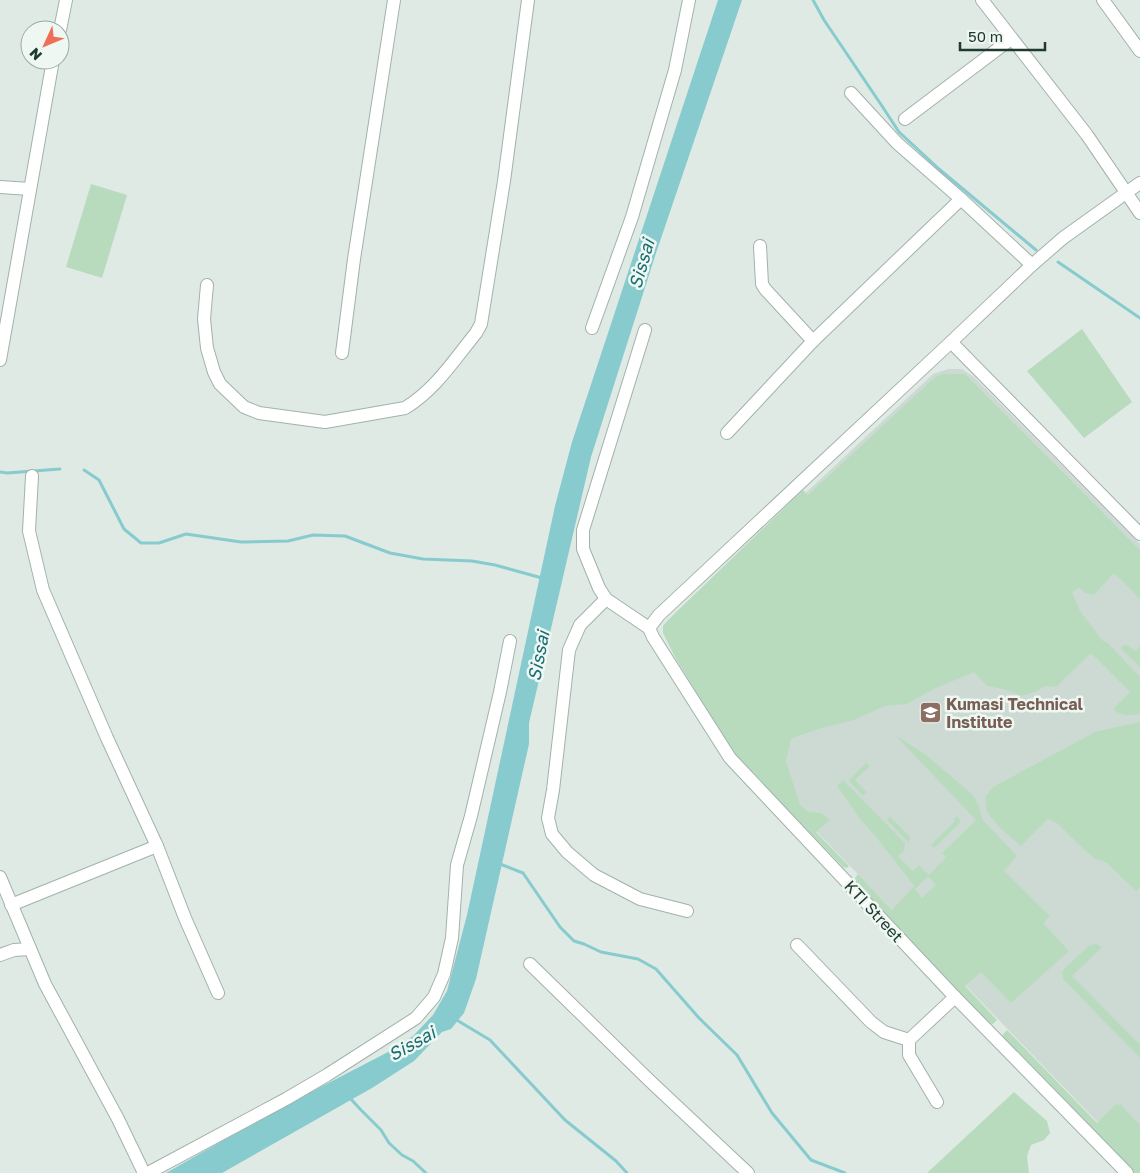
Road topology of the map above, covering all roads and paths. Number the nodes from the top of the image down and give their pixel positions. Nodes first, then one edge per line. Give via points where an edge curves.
1 (66, 0) edge
2 (394, 0) edge
3 (528, 0) edge
4 (689, 0) edge
5 (982, 0) edge
6 (1103, 0) edge
7 (62, 20) edge
8 (1010, 39) junction
9 (1140, 51) edge
10 (52, 70) edge
11 (851, 93) dead end
12 (905, 119) dead end
13 (1140, 183) edge
14 (0, 187) edge
15 (30, 189) junction
16 (1125, 193) junction
17 (961, 199) junction
18 (1140, 213) edge
19 (760, 246) dead end
20 (1032, 265) junction
21 (207, 286) dead end
22 (592, 328) dead end
23 (645, 330) dead end
24 (813, 341) junction
25 (952, 342) junction
26 (342, 353) dead end
27 (0, 360) edge
28 (727, 433) dead end
29 (32, 476) dead end
30 (1140, 534) edge
31 (606, 599) junction
32 (649, 628) junction
33 (510, 641) dead end
34 (157, 846) junction
35 (0, 878) edge
36 (11, 905) junction
37 (687, 910) dead end
38 (796, 945) dead end
39 (30, 949) junction
40 (0, 955) edge
41 (530, 964) dead end
42 (218, 993) dead end
43 (955, 998) junction
44 (909, 1040) junction
45 (937, 1102) dead end
46 (144, 1173) edge
47 (148, 1173) edge
48 (748, 1173) edge
49 (1127, 1173) edge

1 - 7 street
2 - 26 street
3 - 21 street via 481,324 430,389 405,408 325,422 259,413 244,407 220,384 214,372 207,348 204,318
4 - 22 street via 674,70 634,208
5 - 8 street
6 - 9 street
8 - 12 street
8 - 16 street via 1087,135
10 - 15 street
11 - 17 street via 897,143
13 - 16 street
14 - 15 street
15 - 27 street
16 - 18 street
16 - 20 street
17 - 20 street
17 - 24 street
19 - 24 street via 762,284
20 - 25 street
23 - 31 street via 582,530 583,549
24 - 28 street
25 - 30 street
25 - 32 street via 680,595
29 - 34 street via 29,531 43,590
31 - 32 street
31 - 37 street via 580,625 569,650 548,818 552,834 594,875 640,899
32 - 43 street, KTI Street via 730,758
33 - 47 street via 457,865 452,938 444,974 434,998 416,1018 328,1075
34 - 36 street
34 - 42 street
35 - 36 street
36 - 39 street
38 - 44 street via 871,1022 884,1032
39 - 40 street
39 - 46 street via 45,984
41 - 48 street
43 - 44 street
43 - 49 street, KTI Street
44 - 45 street via 909,1056

